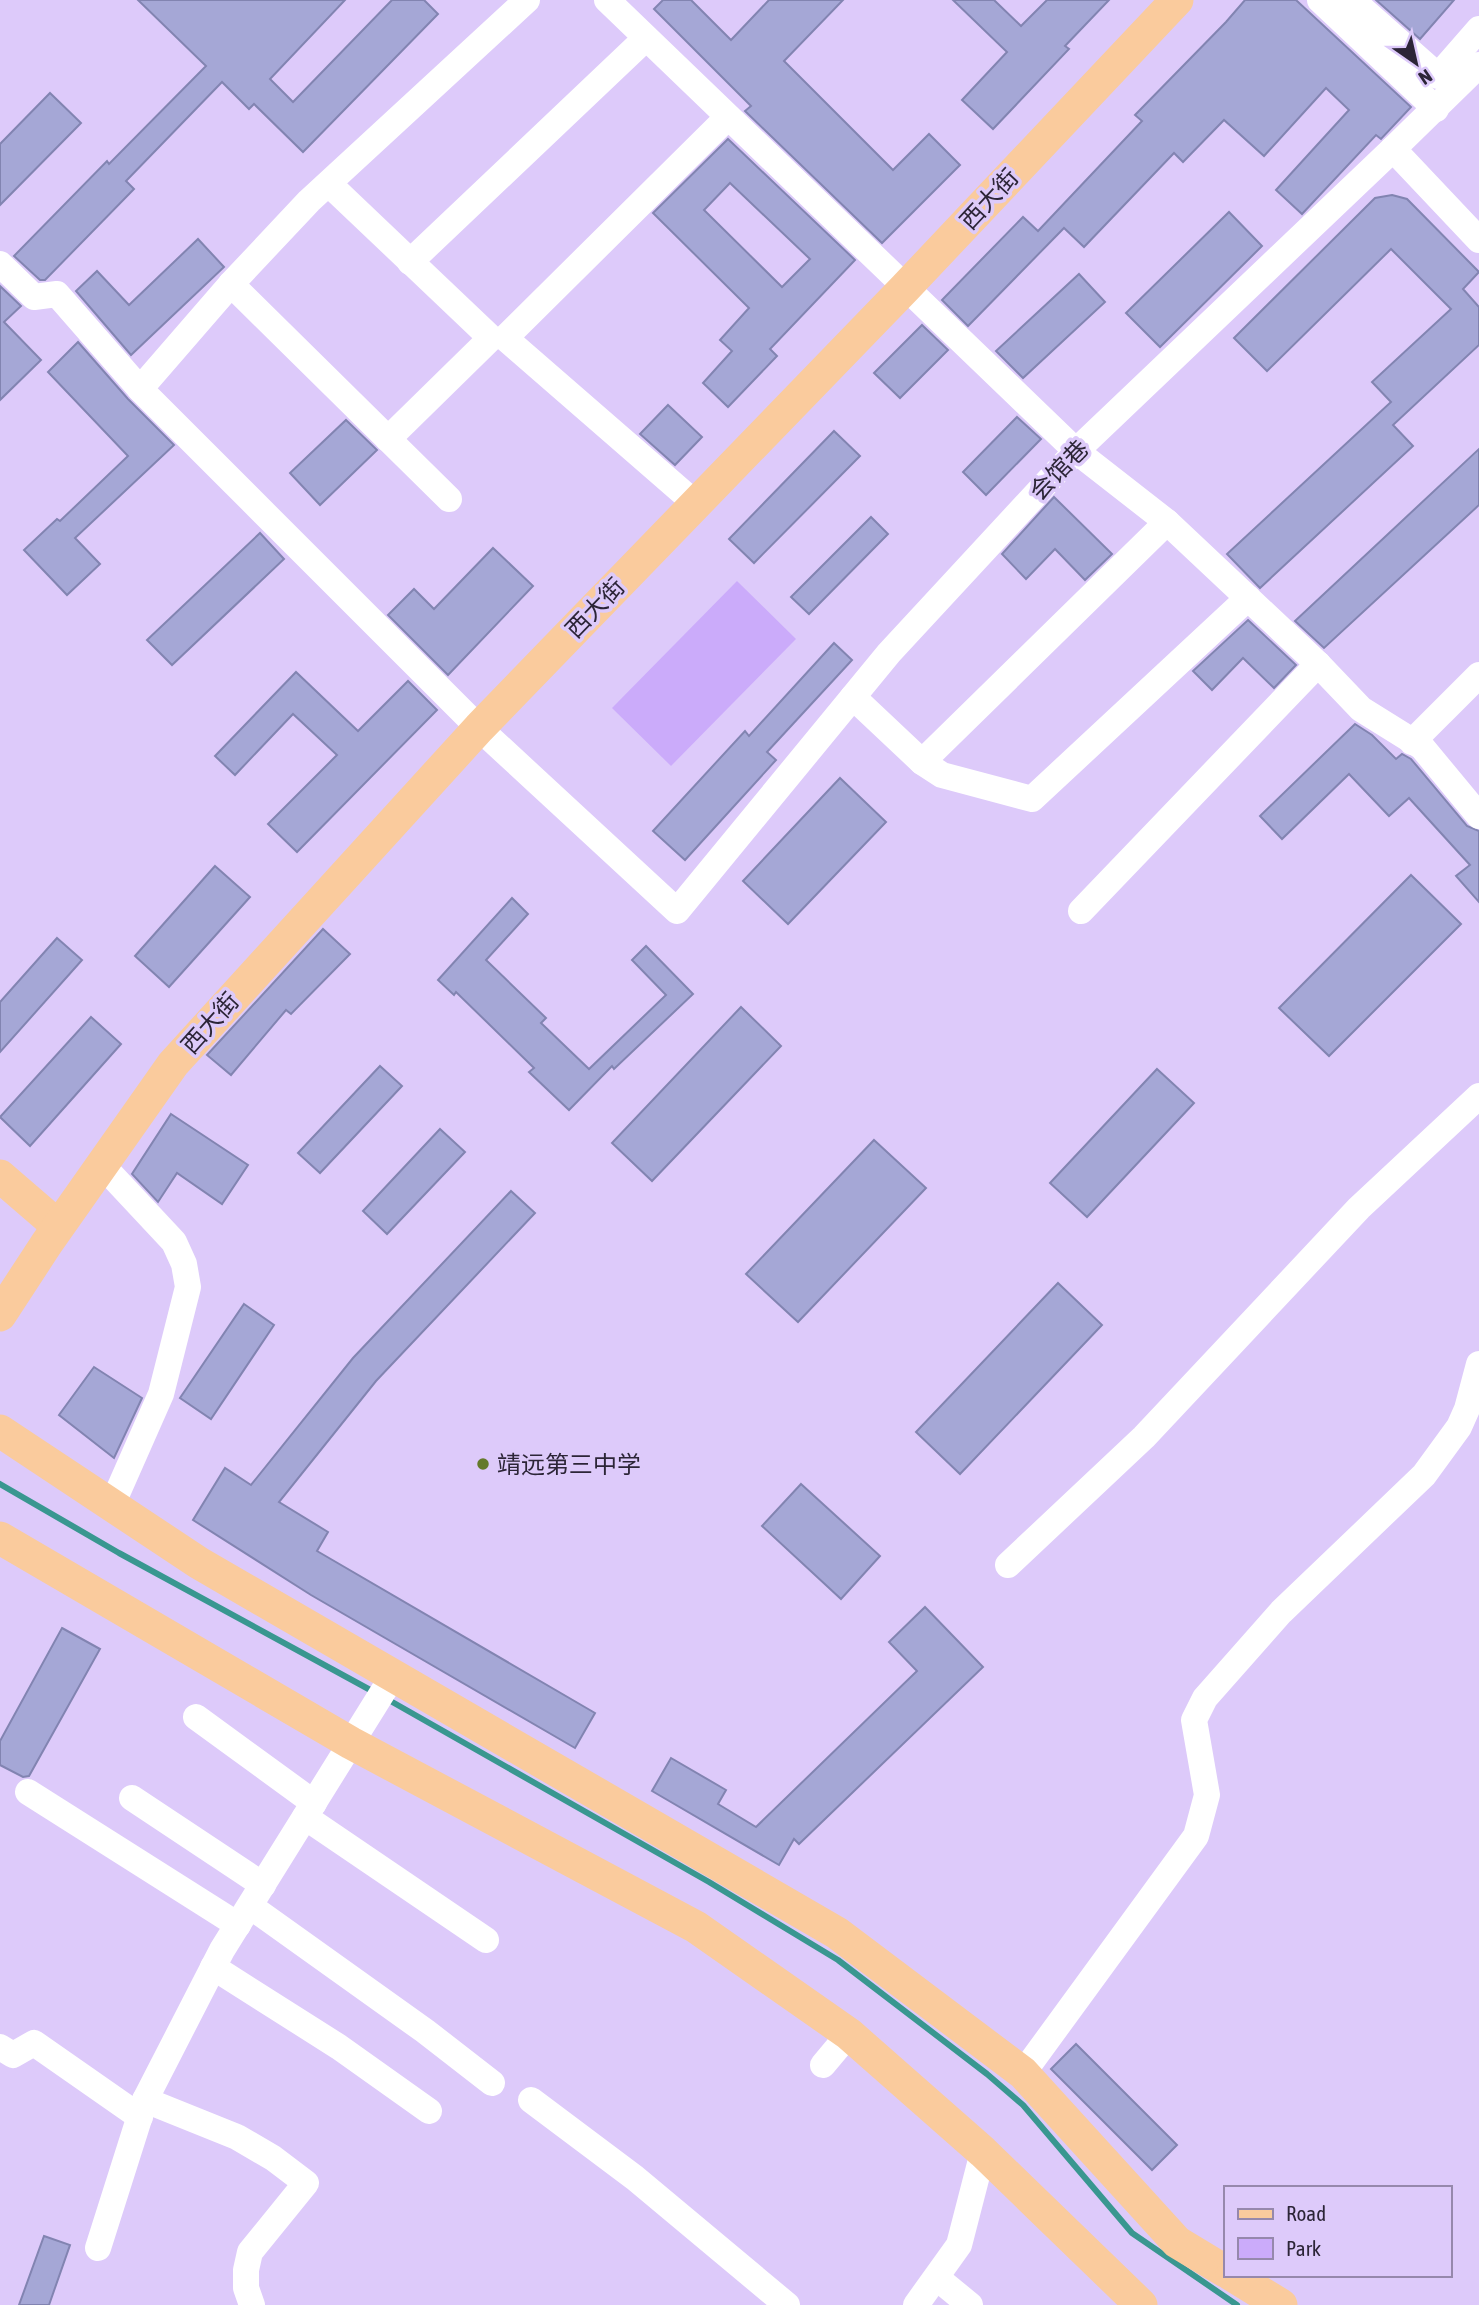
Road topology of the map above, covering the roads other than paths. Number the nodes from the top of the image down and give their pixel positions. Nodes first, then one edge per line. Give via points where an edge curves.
1 (527, 0) edge
2 (607, 0) edge
3 (1177, 0) edge
4 (1320, 0) edge
5 (1352, 0) edge
6 (1479, 29) edge
7 (646, 38) junction
8 (1479, 65) edge
9 (1436, 108) junction
10 (728, 117) junction
11 (1393, 149) junction
12 (329, 184) junction
13 (1479, 240) edge
14 (410, 262) junction
15 (0, 264) edge
16 (231, 284) junction
17 (905, 288) junction
18 (141, 389) junction
19 (388, 439) junction
20 (1076, 451) junction
21 (449, 499) dead end
22 (696, 504) junction
23 (1167, 522) junction
24 (1248, 597) junction
25 (1318, 664) junction
26 (1479, 675) edge
27 (853, 697) junction
28 (480, 728) junction
29 (1412, 742) junction
30 (922, 762) junction
31 (1479, 816) edge
32 (1081, 911) dead end
33 (1479, 1096) edge
34 (102, 1165) junction
35 (0, 1176) edge
36 (0, 1202) edge
37 (53, 1234) junction
38 (0, 1315) edge
39 (1478, 1372) edge
40 (0, 1431) edge
41 (112, 1505) junction
42 (0, 1538) edge
43 (1008, 1565) dead end
44 (391, 1679) junction
45 (196, 1717) dead end
46 (351, 1743) junction
47 (28, 1792) dead end
48 (132, 1798) dead end
49 (310, 1810) junction
50 (250, 1905) junction
51 (486, 1940) dead end
52 (214, 1967) junction
53 (849, 2034) junction
54 (0, 2047) edge
55 (823, 2065) dead end
56 (1023, 2073) junction
57 (492, 2083) dead end
58 (531, 2100) dead end
59 (143, 2109) junction
60 (429, 2111) dead end
61 (983, 2152) junction
62 (98, 2248) dead end
63 (1224, 2270) edge
64 (1235, 2277) edge
65 (937, 2278) junction
66 (252, 2305) edge
67 (788, 2305) edge
68 (916, 2305) edge
69 (970, 2305) edge
70 (1141, 2305) edge
71 (1281, 2305) edge

1 - 12 street
2 - 7 street
3 - 17 main road, 西大街
4 - 9 street
5 - 6 street via 1438,76
7 - 10 street
7 - 14 street
8 - 9 street, 会馆巷
9 - 11 street, 会馆巷
10 - 17 street
10 - 22 street via 505,338
11 - 13 street
11 - 20 street, 会馆巷
12 - 14 street
12 - 16 street
14 - 19 street via 491,338
15 - 18 street via 34,297 57,294
16 - 18 street
16 - 19 street
17 - 20 street
17 - 22 main road, 西大街
18 - 28 street
19 - 21 street
20 - 23 street
20 - 27 street, 会馆巷
22 - 28 main road, 西大街
23 - 24 street
23 - 30 street
24 - 25 street
24 - 30 street via 1032,799 942,775
25 - 29 street via 1362,709
25 - 32 street
26 - 29 street
27 - 28 street, 会馆巷 via 677,911
27 - 30 street
28 - 34 main road, 西大街 via 173,1064
29 - 31 street via 1422,747
33 - 43 street via 1359,1208 1144,1437
34 - 37 main road, 西大街
34 - 41 street via 174,1242 188,1287 161,1394
35 - 37 main road
36 - 37 main road
37 - 38 main road, 西大街
39 - 56 street via 1460,1427 1424,1475 1281,1612 1205,1698 1194,1720 1207,1795 1196,1836
40 - 41 main road
41 - 44 main road
42 - 46 main road
44 - 46 street
44 - 56 main road via 837,1933
45 - 49 street
46 - 49 street
46 - 53 main road via 696,1927
47 - 50 street
48 - 50 street
49 - 50 street
49 - 51 street
50 - 52 street
50 - 57 street
52 - 59 street
52 - 60 street
53 - 55 street
53 - 61 main road
54 - 59 street via 13,2055 34,2043
56 - 63 main road via 1177,2242
58 - 67 street via 635,2178
59 - 62 street
59 - 66 street via 237,2137 306,2183 250,2252 246,2288
61 - 65 street via 959,2245
61 - 70 main road
64 - 71 main road
65 - 68 street
65 - 69 street

